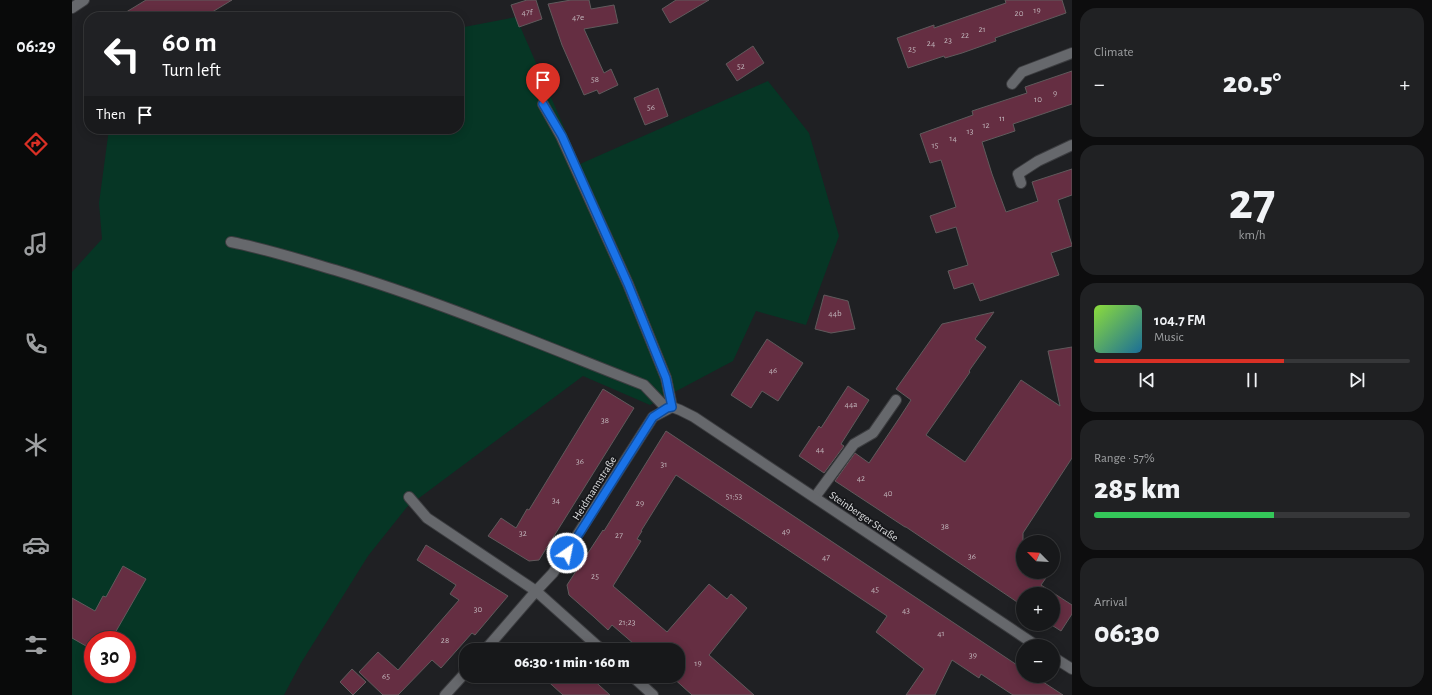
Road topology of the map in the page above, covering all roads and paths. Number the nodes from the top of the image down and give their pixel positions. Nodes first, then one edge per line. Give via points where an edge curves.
1 (84, 0) edge
2 (72, 8) edge
3 (1072, 53) edge
4 (1012, 84) dead end
5 (543, 104) dead end
6 (1072, 145) edge
7 (1021, 183) dead end
8 (231, 242) dead end
9 (896, 400) dead end
10 (672, 408) junction
11 (409, 497) dead end
12 (815, 497) junction
13 (536, 591) junction
14 (1027, 639) edge
15 (491, 643) edge
16 (594, 643) edge
17 (1060, 661) edge
18 (1072, 669) edge
19 (459, 680) edge
20 (640, 683) edge
21 (445, 695) edge
22 (653, 695) edge

1 - 2 street
3 - 4 street via 1022,72
5 - 10 street via 562,136 628,284 666,378
6 - 7 street via 1018,174
8 - 10 street, Steinberger Straße via 377,282 446,307 644,385
9 - 12 street via 873,433 854,444
10 - 12 street, Steinberger Straße via 694,417
10 - 13 street, Heidmannstraße via 653,417 554,573
11 - 13 street via 427,518
12 - 14 street, Steinberger Straße
13 - 15 street, Heidmannstraße
13 - 16 street
17 - 18 street
19 - 21 street
20 - 22 street

